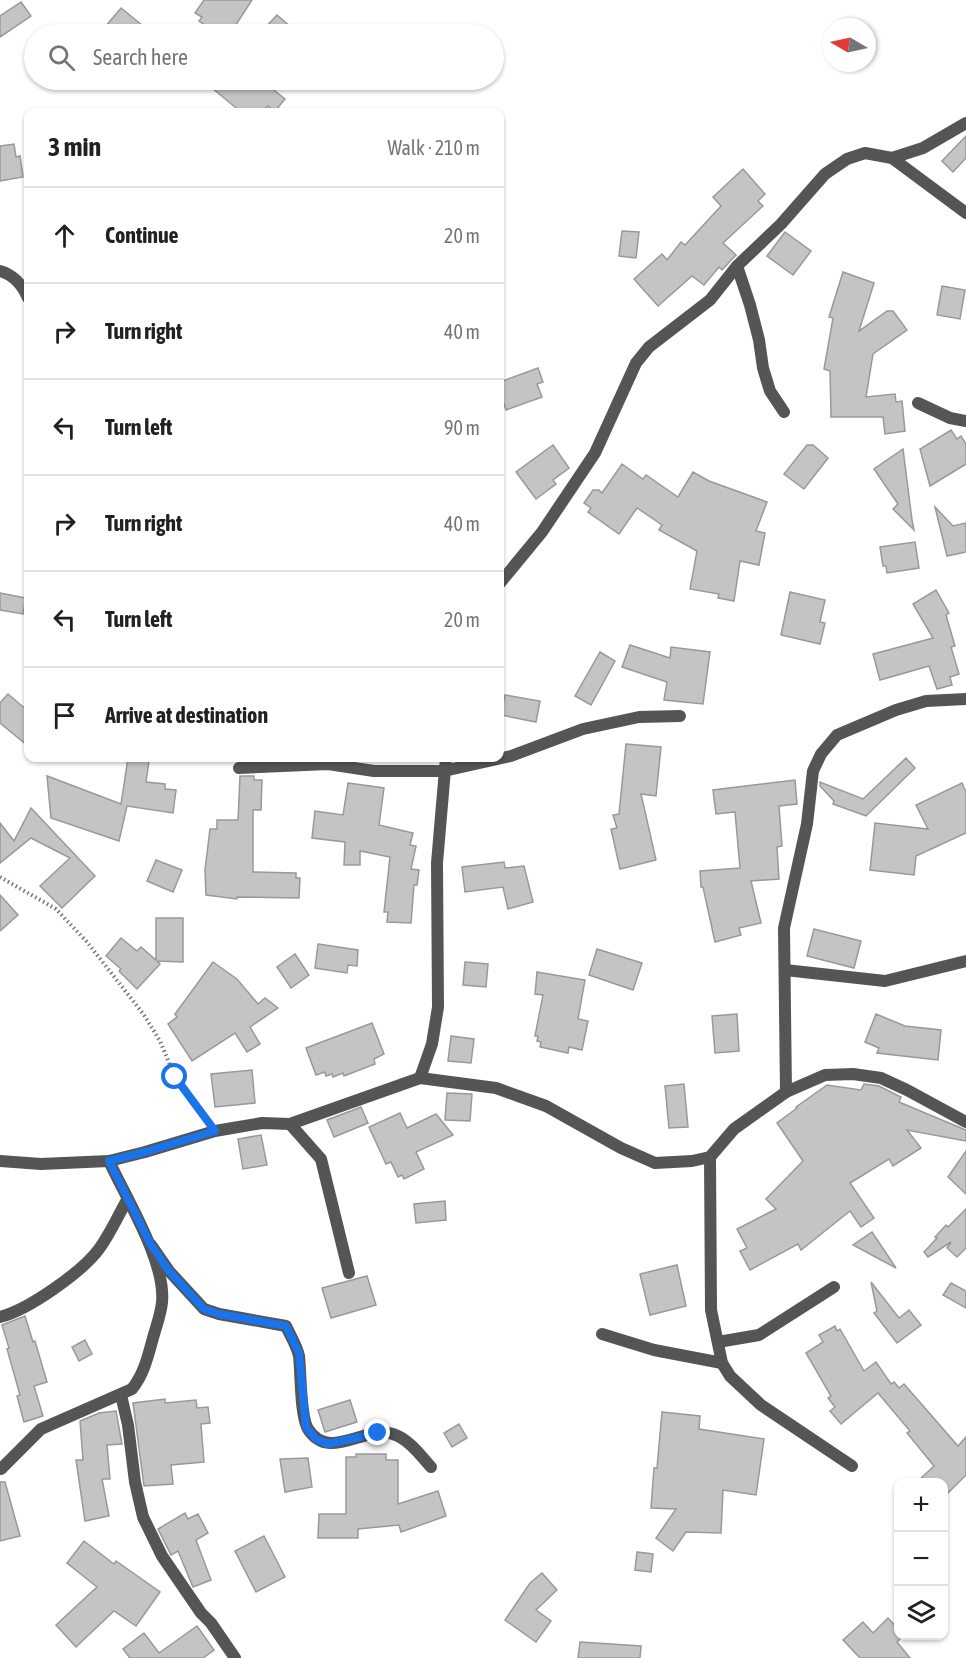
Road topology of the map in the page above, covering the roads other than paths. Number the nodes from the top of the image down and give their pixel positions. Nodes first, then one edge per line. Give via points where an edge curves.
1 (966, 123) edge
2 (892, 158) junction
3 (966, 213) edge
4 (737, 266) junction
5 (0, 271) edge
6 (24, 289) edge
7 (918, 403) dead end
8 (784, 412) dead end
9 (966, 421) edge
10 (504, 578) edge
11 (966, 699) edge
12 (680, 716) dead end
13 (504, 758) edge
14 (445, 762) edge
15 (484, 762) edge
16 (239, 768) dead end
17 (444, 771) junction
18 (966, 961) edge
19 (785, 970) junction
20 (420, 1078) junction
21 (786, 1092) junction
22 (966, 1122) edge
23 (291, 1124) junction
24 (710, 1157) junction
25 (0, 1161) edge
26 (109, 1161) junction
27 (127, 1200) junction
28 (151, 1245) junction
29 (349, 1273) dead end
30 (834, 1287) dead end
31 (0, 1317) edge
32 (602, 1334) dead end
33 (718, 1342) junction
34 (722, 1363) junction
35 (121, 1395) junction
36 (852, 1466) dead end
37 (431, 1467) dead end
38 (1, 1469) edge
39 (235, 1658) edge

1 - 2 street via 923,148
2 - 3 street
2 - 4 street via 865,153 832,169
4 - 8 street via 770,391
4 - 10 street via 710,300 636,363 595,453 542,532
5 - 6 street via 9,274
7 - 9 street
11 - 19 street via 926,701 896,710 837,735 821,754 813,771 807,824 784,928
12 - 13 street via 639,717 583,729
14 - 17 street
15 - 17 street
16 - 17 street via 328,764 374,771
17 - 20 street via 437,863 438,1007 432,1044
18 - 19 street via 885,981
19 - 21 street
20 - 23 street
20 - 24 street via 496,1088 546,1106 655,1163
21 - 22 street via 825,1075 881,1078
21 - 24 street via 734,1129
23 - 26 street via 262,1123 215,1131
23 - 29 street via 321,1159
24 - 33 street via 711,1310
25 - 26 street
26 - 27 street
27 - 28 street
27 - 31 street via 98,1250 74,1273 29,1306
28 - 35 street via 162,1302 139,1380
28 - 37 street via 204,1309 286,1326 299,1353 306,1427 316,1439 328,1444 378,1433 393,1434 408,1443
30 - 33 street via 759,1335
32 - 34 street via 654,1350
33 - 34 street
34 - 36 street via 760,1405
35 - 38 street via 41,1428
35 - 39 street via 135,1482 151,1537

